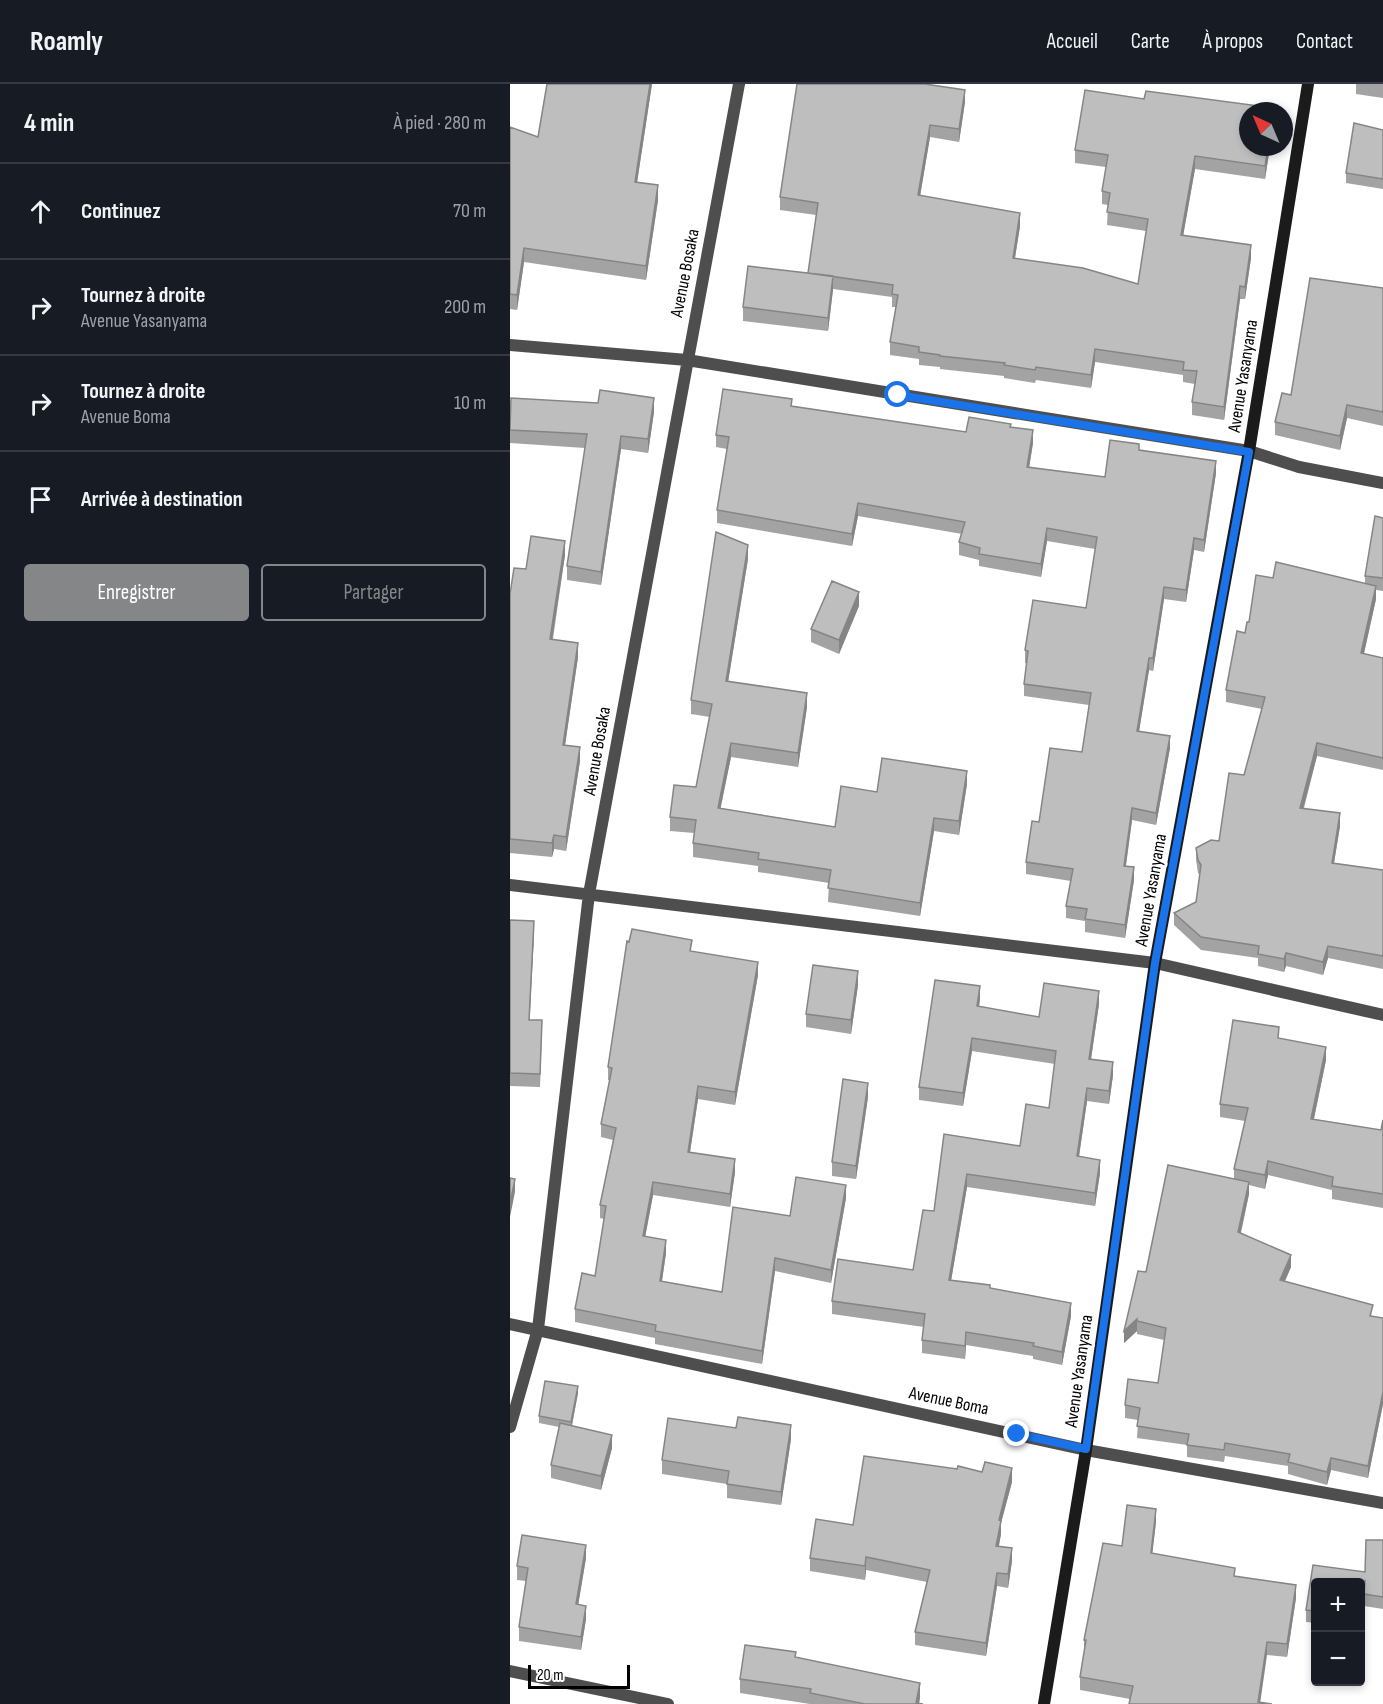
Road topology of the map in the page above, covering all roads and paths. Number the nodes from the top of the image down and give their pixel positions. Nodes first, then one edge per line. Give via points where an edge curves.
1 (739, 84) edge
2 (1308, 84) edge
3 (510, 345) edge
4 (687, 360) junction
5 (1249, 452) junction
6 (1383, 483) edge
7 (510, 885) edge
8 (589, 894) junction
9 (1155, 963) junction
10 (1383, 1015) edge
11 (510, 1324) edge
12 (538, 1329) junction
13 (510, 1427) edge
14 (1086, 1449) junction
15 (1383, 1503) edge
16 (510, 1671) edge
17 (668, 1704) edge
18 (1044, 1704) edge

1 - 4 street, Avenue Bosaka
2 - 5 street, Avenue Yasanyama
3 - 4 street
4 - 5 street
4 - 8 street, Avenue Bosaka
5 - 6 street via 1299,467
5 - 9 street, Avenue Yasanyama
7 - 8 street
8 - 9 street
8 - 12 street, Avenue Bosaka
9 - 10 street
9 - 14 street, Avenue Yasanyama
11 - 12 street, Avenue Boma
12 - 13 street, Avenue Bosaka
12 - 14 street, Avenue Boma
14 - 15 street, Avenue Boma
14 - 18 street, Avenue Yasanyama
16 - 17 street

